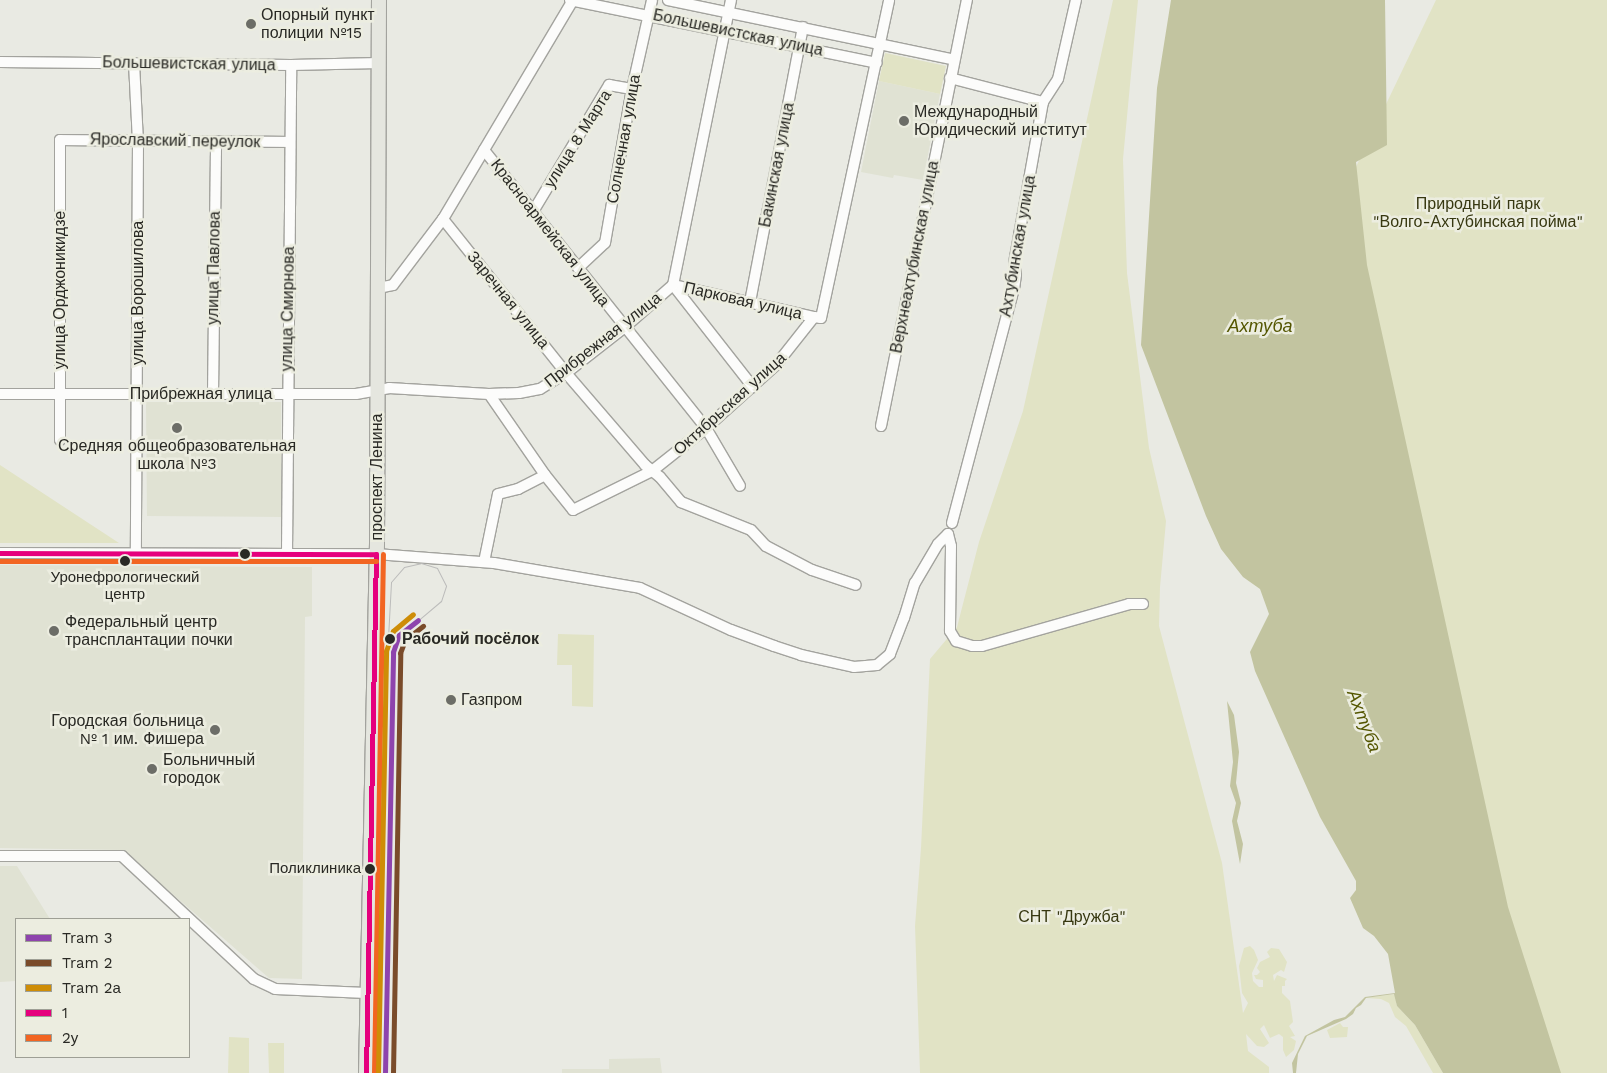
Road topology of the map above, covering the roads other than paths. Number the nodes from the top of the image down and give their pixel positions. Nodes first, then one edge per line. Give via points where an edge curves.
1 (379, 0) edge
2 (572, 0) edge
3 (652, 0) edge
4 (668, 0) edge
5 (731, 0) edge
6 (889, 0) edge
7 (967, 0) edge
8 (1076, 0) edge
9 (1085, 0) edge
10 (729, 12) junction
11 (1075, 12) junction
12 (649, 15) junction
13 (803, 27) junction
14 (725, 31) junction
15 (800, 45) junction
16 (880, 45) junction
17 (954, 60) junction
18 (0, 62) edge
19 (378, 63) junction
20 (877, 63) junction
21 (134, 64) junction
22 (291, 65) junction
23 (950, 78) junction
24 (632, 89) junction
25 (1044, 102) junction
26 (60, 140) joint
27 (138, 141) junction
28 (216, 142) junction
29 (290, 142) junction
30 (484, 150) junction
31 (534, 210) junction
32 (443, 219) junction
33 (579, 268) junction
34 (673, 285) junction
35 (378, 288) junction
36 (750, 302) junction
37 (814, 317) junction
38 (625, 327) junction
39 (566, 373) junction
40 (753, 387) junction
41 (378, 390) junction
42 (0, 394) edge
43 (59, 394) junction
44 (137, 394) junction
45 (213, 394) junction
46 (489, 394) junction
47 (288, 395) junction
48 (881, 426) dead end
49 (706, 428) junction
50 (60, 440) dead end
51 (652, 471) junction
52 (545, 475) junction
53 (740, 486) dead end
54 (952, 523) dead end
55 (0, 553) edge
56 (136, 553) junction
57 (287, 553) junction
58 (376, 554) junction
59 (489, 562) junction
60 (856, 585) dead end
61 (1143, 604) dead end
62 (0, 856) edge
63 (189, 918) edge
64 (190, 919) edge
65 (367, 994) junction
66 (366, 1073) edge

1 - 19 main road, проспект Ленина
2 - 12 street, Большевистская улица
2 - 30 street
3 - 12 street, Солнечная улица
4 - 10 street, Большевистская улица
5 - 10 street, Прибрежная улица
6 - 16 street, Октябрьская улица
7 - 17 street, Верхнеахтубинская улица
8 - 11 street, Ахтубинская улица
9 - 11 street
10 - 13 street, Большевистская улица
10 - 14 street, Прибрежная улица
11 - 25 street, Ахтубинская улица via 1058,79
12 - 14 street, Большевистская улица
12 - 24 street, Солнечная улица
13 - 15 street, Бакинская улица
13 - 16 street, Большевистская улица
14 - 15 street, Большевистская улица
14 - 34 street, Прибрежная улица
15 - 20 street, Большевистская улица
15 - 36 street, Бакинская улица
16 - 17 street, Большевистская улица
16 - 20 street, Октябрьская улица
17 - 23 street, Верхнеахтубинская улица
18 - 21 street, Большевистская улица
19 - 22 street, Большевистская улица
19 - 35 main road, проспект Ленина
20 - 37 street, Октябрьская улица via 820,318
21 - 22 street, Большевистская улица
21 - 27 street, улица Ворошилова
22 - 29 street, улица Смирнова
23 - 25 street
23 - 48 street, Верхнеахтубинская улица
24 - 31 street, улица 8 Марта via 610,85
24 - 33 street, Солнечная улица via 605,244
25 - 54 street, Ахтубинская улица via 1014,263 1014,289
26 - 27 street, Ярославский переулок
26 - 43 street, улица Орджоникидзе
27 - 28 street, Ярославский переулок
27 - 44 street, улица Ворошилова
28 - 29 street, Ярославский переулок
28 - 45 street, улица Павлова
29 - 47 street, улица Смирнова
30 - 31 street, Красноармейская улица
30 - 32 street
31 - 33 street, Красноармейская улица
32 - 35 street via 393,285
32 - 39 street, Заречная улица
33 - 38 street, Красноармейская улица
34 - 36 street, Парковая улица
34 - 38 street, Прибрежная улица
34 - 40 street
35 - 41 main road, проспект Ленина
36 - 37 street, Парковая улица
37 - 40 street, Октябрьская улица via 790,350
38 - 39 street, Прибрежная улица
38 - 49 street, Красноармейская улица
39 - 46 street, Прибрежная улица via 540,389
39 - 51 street, Заречная улица
40 - 49 street, Октябрьская улица
41 - 46 street, Прибрежная улица
41 - 47 street, Прибрежная улица via 356,394
41 - 58 main road, проспект Ленина
42 - 43 street, Прибрежная улица
43 - 44 street, Прибрежная улица
43 - 50 street, улица Орджоникидзе
44 - 45 street, Прибрежная улица
44 - 56 street, улица Ворошилова
45 - 47 street, Прибрежная улица
46 - 52 street, Октябрьская улица
47 - 57 street, улица Смирнова
49 - 51 street, Октябрьская улица
49 - 53 street, Красноармейская улица
51 - 52 street, Октябрьская улица via 573,510
51 - 60 street, Заречная улица via 681,502 751,530 766,546 812,570
52 - 59 street via 518,490 498,494
55 - 56 street
56 - 57 street
57 - 58 street
58 - 59 street
58 - 65 main road, проспект Ленина
59 - 61 street via 640,588 731,630 801,655 854,667 877,665 890,654 914,583 938,544 948,534 952,554 950,631 956,641 982,646 1129,604
62 - 63 street via 122,856
64 - 65 street via 254,978 275,989
65 - 66 main road, проспект Ленина

